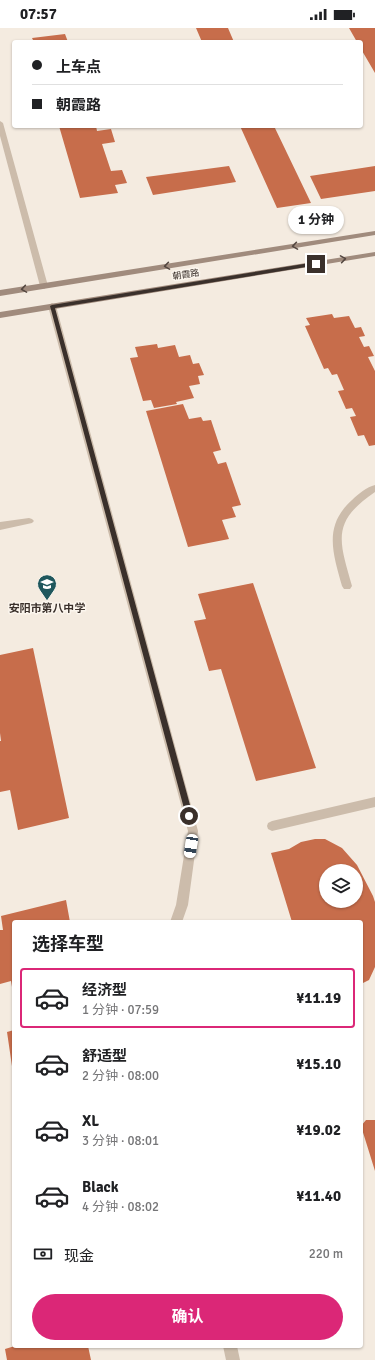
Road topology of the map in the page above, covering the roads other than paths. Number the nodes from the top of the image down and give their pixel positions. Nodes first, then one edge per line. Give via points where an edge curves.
1 (0, 123) edge
2 (375, 233) edge
3 (375, 254) edge
4 (44, 286) junction
5 (0, 293) edge
6 (52, 306) junction
7 (0, 315) edge
8 (375, 488) edge
9 (29, 521) dead end
10 (0, 526) edge
11 (347, 586) dead end
12 (375, 802) edge
13 (272, 826) dead end
14 (177, 920) edge
15 (230, 1348) edge
16 (233, 1360) edge

1 - 4 street
2 -> 4 street, 朝霞路
6 -> 3 street, 朝霞路
4 -> 5 street, 朝霞路
6 - 7 street, 朝霞路
6 - 14 street via 193,831 182,905
8 - 11 street via 358,498 342,515 336,532 339,558
9 - 10 street
12 - 13 street
15 - 16 street

